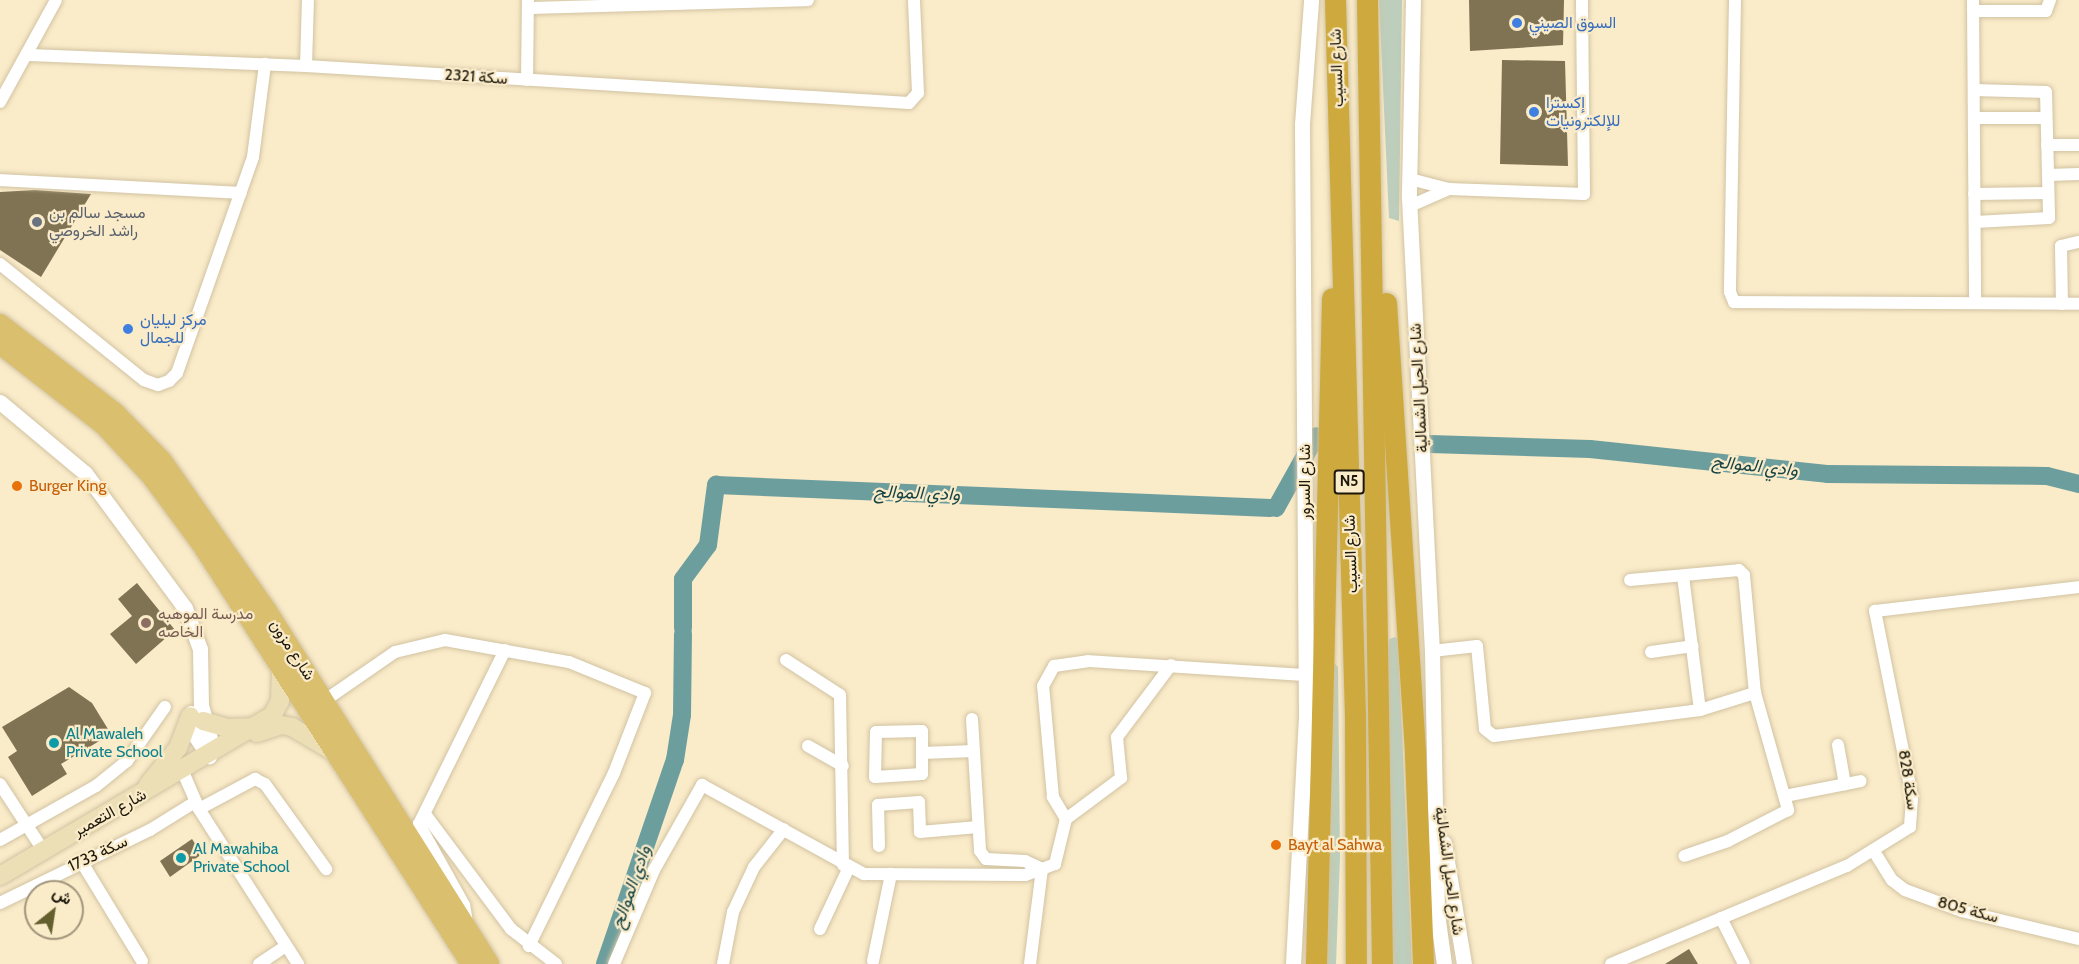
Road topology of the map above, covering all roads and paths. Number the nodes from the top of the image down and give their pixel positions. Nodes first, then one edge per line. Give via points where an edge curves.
1 (56, 0) edge
2 (308, 0) edge
3 (808, 0) edge
4 (914, 0) edge
5 (1311, 0) edge
6 (1335, 0) edge
7 (1367, 0) edge
8 (1413, 0) edge
9 (1582, 0) edge
10 (1735, 0) edge
11 (738, 1) edge
12 (528, 4) edge
13 (2050, 4) edge
14 (1973, 5) edge
15 (29, 55) junction
16 (266, 64) junction
17 (306, 66) junction
18 (1369, 75) junction
19 (527, 80) junction
20 (1974, 90) junction
21 (0, 102) edge
22 (1974, 118) junction
23 (2046, 118) junction
24 (2047, 145) junction
25 (2079, 145) edge
26 (2079, 174) edge
27 (2048, 175) junction
28 (1341, 178) junction
29 (1410, 179) junction
30 (0, 180) edge
31 (1449, 189) junction
32 (241, 193) junction
33 (2048, 193) junction
34 (1974, 194) junction
35 (1410, 207) junction
36 (1975, 222) junction
37 (2079, 242) edge
38 (0, 264) edge
39 (1975, 303) junction
40 (2062, 304) junction
41 (2079, 304) edge
42 (0, 324) edge
43 (0, 344) edge
44 (0, 402) edge
45 (1683, 576) junction
46 (1629, 580) dead end
47 (2079, 587) edge
48 (1693, 646) junction
49 (505, 650) junction
50 (1432, 651) junction
51 (1651, 652) dead end
52 (786, 660) dead end
53 (1171, 665) junction
54 (281, 667) junction
55 (1306, 675) junction
56 (1755, 693) junction
57 (324, 701) junction
58 (165, 707) dead end
59 (1700, 710) junction
60 (197, 718) junction
61 (972, 718) dead end
62 (254, 727) junction
63 (1838, 745) dead end
64 (808, 746) dead end
65 (974, 751) junction
66 (214, 753) junction
67 (336, 753) junction
68 (922, 753) junction
69 (843, 766) junction
70 (183, 772) junction
71 (1437, 777) junction
72 (1861, 781) dead end
73 (0, 784) edge
74 (1845, 784) junction
75 (1785, 796) junction
76 (134, 799) junction
77 (197, 806) junction
78 (425, 814) junction
79 (1066, 819) junction
80 (26, 823) junction
81 (978, 827) junction
82 (784, 829) junction
83 (0, 840) edge
84 (879, 846) dead end
85 (43, 850) junction
86 (1875, 853) junction
87 (1684, 855) dead end
88 (81, 861) junction
89 (846, 866) junction
90 (326, 868) dead end
91 (1042, 869) junction
92 (891, 874) junction
93 (0, 876) edge
94 (0, 903) edge
95 (1721, 918) junction
96 (820, 929) dead end
97 (468, 930) junction
98 (2079, 939) edge
99 (286, 946) junction
100 (529, 946) junction
101 (1316, 958) edge
102 (142, 961) dead end
103 (873, 961) dead end
104 (259, 964) edge
105 (298, 964) edge
106 (471, 964) edge
107 (489, 964) edge
108 (556, 964) edge
109 (614, 964) edge
110 (723, 964) edge
111 (1030, 964) edge
112 (1293, 964) edge
113 (1356, 964) edge
114 (1382, 964) edge
115 (1423, 964) edge
116 (1444, 964) edge
117 (1464, 964) edge
118 (1611, 964) edge
119 (1744, 964) edge

1 - 15 street
2 - 17 street
3 - 11 street
4 - 19 street, سكة 2321 via 918,93 909,103
5 - 55 street, شارع السرور via 1302,124
6 - 28 highway, شارع السيب / N5
7 - 18 highway, شارع السيب / N5
8 - 29 street, شارع الحيل الشمالية
9 - 31 street via 1584,194
10 - 39 street via 1730,295 1739,304
11 - 12 street
12 - 19 street
13 - 14 street
14 - 20 street
15 - 16 street, سكة 2321
15 - 21 street
16 - 17 street, سكة 2321
16 - 32 street via 257,144
17 - 19 street, سكة 2321
18 - 114 highway, شارع السيب / N5
18 - 115 highway via 1379,140 1398,530 1415,754
20 - 22 street
20 - 23 street via 2046,92
22 - 23 street
22 - 34 street
23 - 24 street
24 - 25 street
24 - 27 street
26 - 27 street
27 - 33 street
28 - 101 highway via 1330,325
28 - 113 highway, شارع السيب / N5 via 1355,715
29 - 31 street
29 - 35 street, شارع الحيل الشمالية
30 - 32 street
31 - 35 street
32 - 38 street via 177,373 158,385 144,380
33 - 34 street
33 - 36 street via 2047,221
34 - 36 street
35 - 50 street, شارع الحيل الشمالية
36 - 39 street
37 - 40 street via 2061,246
39 - 40 street
40 - 41 street
42 - 57 main road, شارع مزون via 115,413 162,461
43 - 54 main road, شارع مزون via 104,425 153,477
44 - 60 street via 86,472 185,608 200,649
45 - 46 street
45 - 48 street
45 - 56 street via 1743,572
47 - 86 street, سكة 828 via 1875,611 1914,816 1906,831
48 - 51 street
48 - 59 street
49 - 57 street via 445,640 416,645 395,652
49 - 78 street
49 - 100 street via 569,662 647,697
50 - 59 street via 1477,646 1485,729 1494,736
50 - 71 street, شارع الحيل الشمالية
52 - 69 street via 840,695
53 - 55 street
53 - 79 street via 1117,737 1121,778
53 - 79 street via 1064,662 1048,674 1044,686 1053,797
54 - 62 main road, شارع التعمير via 280,701 272,716
54 - 67 main road, شارع مزون
55 - 112 street, شارع السرور
56 - 59 street
56 - 75 street
57 - 97 main road, شارع مزون
58 - 80 street via 127,761 96,786
60 - 62 main road via 228,728
60 - 66 street
60 - 76 main road via 172,757
61 - 65 street
62 - 66 main road, شارع التعمير
63 - 74 street
64 - 69 street
65 - 68 street
65 - 81 street
66 - 67 main road, شارع التعمير via 281,725
66 - 70 main road, شارع التعمير
67 - 106 main road, شارع مزون
68 - 68 street via 922,731 876,732 875,777 922,774
69 - 89 street
70 - 76 main road, شارع التعمير
70 - 77 street
71 - 116 street, شارع الحيل الشمالية via 1437,913
71 - 117 street, شارع الحيل الشمالية via 1453,916
72 - 74 street
73 - 80 street
74 - 75 street
75 - 87 street via 1784,816
76 - 85 main road, شارع التعمير
77 - 88 street, سكة 1733
77 - 90 street, سكة 1733 via 255,779 265,784
77 - 99 street
78 - 97 street via 420,830 464,905
78 - 100 street via 511,929
79 - 91 street via 1055,864
80 - 83 street
80 - 85 street
81 - 84 street via 920,832 919,802 878,806
81 - 91 street via 980,851 986,859 1025,861
82 - 89 street
82 - 109 street via 702,785 654,870
82 - 110 street via 754,867 733,912
85 - 93 main road, شارع التعمير
86 - 95 street, سكة 828
86 - 98 street, سكة 805 via 1892,880 1905,890 1962,911
88 - 94 street, سكة 1733
88 - 102 street
89 - 92 street via 864,874
89 - 96 street
91 - 92 street via 1025,875
91 - 111 street
92 - 103 street
95 - 118 street, سكة 828
95 - 119 street
97 - 107 main road, شارع مزون
99 - 104 street
99 - 105 street
100 - 108 street

